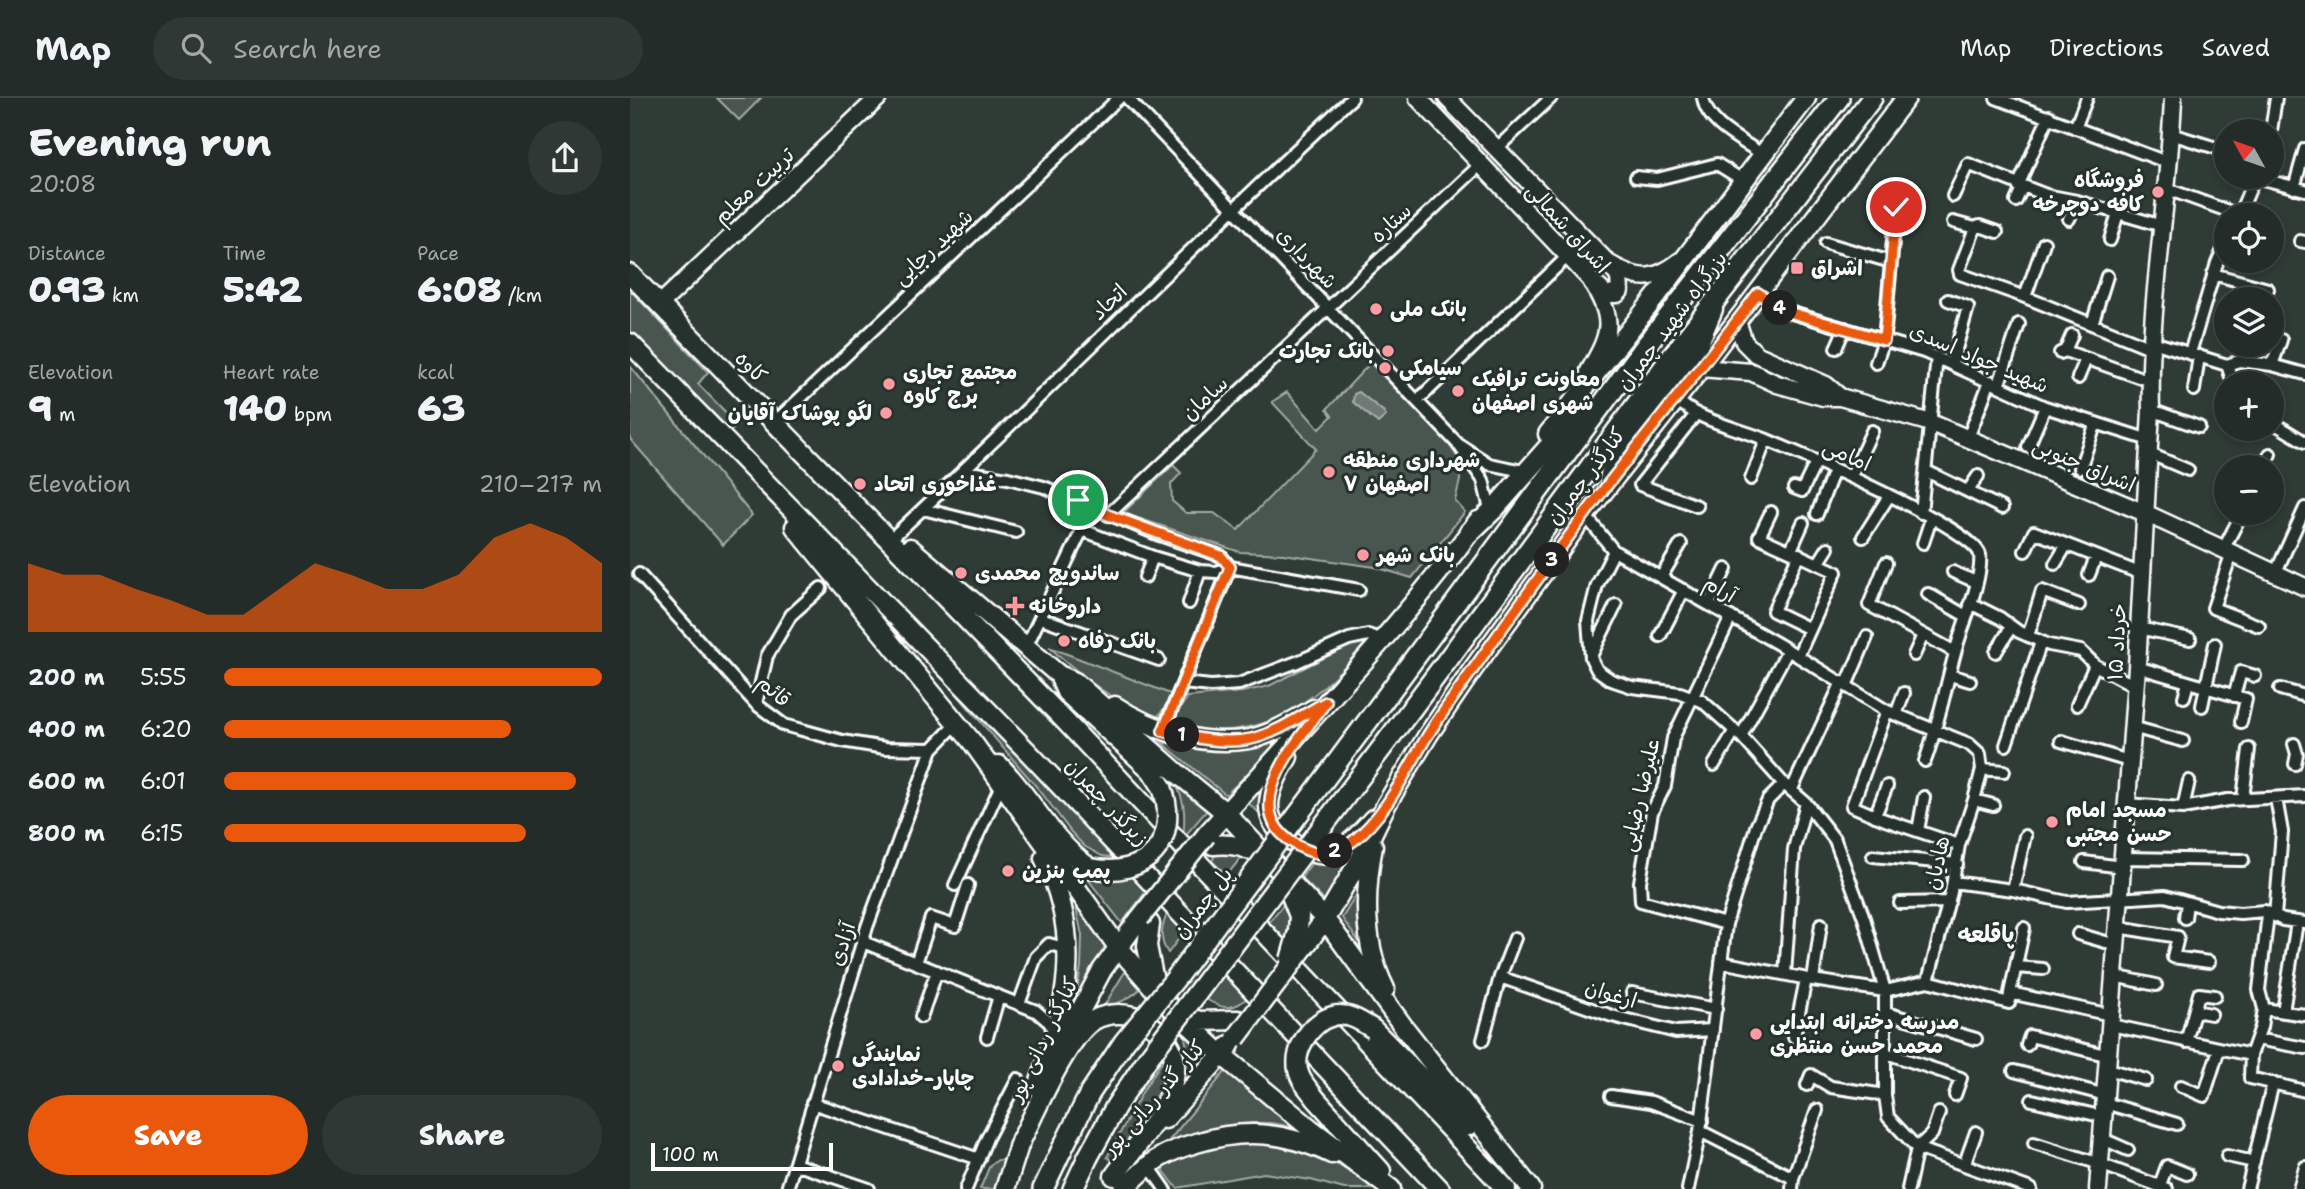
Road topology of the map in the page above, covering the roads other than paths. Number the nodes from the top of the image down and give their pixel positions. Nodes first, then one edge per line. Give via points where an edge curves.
1 (878, 98) edge
2 (1119, 98) edge
3 (1127, 98) edge
4 (1352, 98) edge
5 (1418, 98) edge
6 (1447, 98) edge
7 (1551, 98) edge
8 (1703, 98) edge
9 (1806, 98) edge
10 (1839, 98) edge
11 (1872, 98) edge
12 (1886, 98) edge
13 (1906, 98) edge
14 (1996, 98) edge
15 (2087, 98) edge
16 (2173, 98) edge
17 (2276, 98) edge
18 (2049, 116) junction
19 (2273, 119) edge
20 (2075, 128) junction
21 (2171, 134) junction
22 (2214, 147) edge
23 (1496, 149) junction
24 (2305, 149) edge
25 (1763, 155) junction
26 (1825, 159) junction
27 (2169, 163) junction
28 (1481, 164) junction
29 (1636, 177) dead end
30 (1744, 181) junction
31 (2020, 187) junction
32 (2167, 189) junction
33 (2300, 189) edge
34 (1953, 196) dead end
35 (2016, 201) dead end
36 (2077, 201) junction
37 (2214, 206) edge
38 (1896, 207) dead end
39 (1232, 208) junction
40 (2118, 213) junction
41 (2069, 219) dead end
42 (1953, 222) dead end
43 (2162, 226) junction
44 (1975, 228) junction
45 (1997, 232) dead end
46 (2110, 240) dead end
47 (1826, 243) dead end
48 (2043, 243) dead end
49 (1687, 255) junction
50 (1568, 256) junction
51 (1891, 262) junction
52 (1608, 263) junction
53 (630, 274) edge
54 (2213, 274) joint
55 (2107, 276) dead end
56 (1590, 279) junction
57 (2261, 287) edge
58 (1758, 293) junction
59 (2025, 297) junction
60 (1718, 298) junction
61 (1948, 300) dead end
62 (659, 305) junction
63 (1328, 309) junction
64 (1737, 321) junction
65 (2019, 324) dead end
66 (2092, 324) junction
67 (1845, 328) junction
68 (2072, 335) dead end
69 (1884, 340) junction
70 (630, 343) edge
71 (2153, 346) junction
72 (1836, 348) dead end
73 (2194, 354) junction
74 (1937, 357) junction
75 (2275, 357) edge
76 (2086, 359) junction
77 (1876, 363) dead end
78 (1952, 363) junction
79 (2227, 365) junction
80 (2272, 365) junction
81 (1701, 368) junction
82 (2229, 371) edge
83 (2305, 374) edge
84 (2078, 377) dead end
85 (2150, 381) junction
86 (1994, 383) junction
87 (2194, 390) dead end
88 (1840, 397) junction
89 (1675, 399) junction
90 (1417, 401) junction
91 (1604, 403) junction
92 (2045, 407) junction
93 (2151, 410) junction
94 (1567, 411) junction
95 (1696, 414) junction
96 (774, 423) junction
97 (1931, 423) junction
98 (2096, 423) junction
99 (2199, 427) dead end
100 (2284, 429) edge
101 (1872, 431) dead end
102 (1968, 438) junction
103 (1766, 440) junction
104 (2305, 442) edge
105 (1458, 444) junction
106 (2028, 447) dead end
107 (2149, 447) junction
108 (735, 451) junction
109 (1816, 462) junction
110 (2080, 468) dead end
111 (1518, 470) junction
112 (1834, 470) junction
113 (2188, 470) dead end
114 (964, 471) junction
115 (1926, 471) junction
116 (1978, 476) dead end
117 (1851, 477) junction
118 (1751, 479) dead end
119 (1608, 484) junction
120 (1794, 488) dead end
121 (840, 490) junction
122 (1968, 491) junction
123 (1889, 496) junction
124 (1489, 505) junction
125 (1698, 506) dead end
126 (2003, 508) dead end
127 (2305, 508) edge
128 (923, 509) junction
129 (1771, 512) dead end
130 (2145, 513) junction
131 (1817, 514) dead end
132 (1108, 515) junction
133 (1585, 515) junction
134 (1926, 516) junction
135 (1804, 523) dead end
136 (2237, 525) edge
137 (1016, 532) dead end
138 (1470, 532) junction
139 (895, 535) junction
140 (1863, 537) dead end
141 (1923, 543) dead end
142 (1681, 544) dead end
143 (2066, 546) junction
144 (1828, 548) dead end
145 (2228, 550) junction
146 (1614, 551) junction
147 (2025, 551) dead end
148 (1795, 552) junction
149 (1153, 557) junction
150 (2096, 557) junction
151 (1886, 563) dead end
152 (1818, 564) junction
153 (2055, 565) dead end
154 (1230, 567) junction
155 (1727, 569) dead end
156 (1200, 571) junction
157 (1953, 572) dead end
158 (2276, 572) junction
159 (639, 573) dead end
160 (2089, 575) dead end
161 (2142, 575) junction
162 (1145, 577) dead end
163 (1661, 577) junction
164 (1976, 582) junction
165 (2305, 587) edge
166 (821, 588) dead end
167 (1359, 590) dead end
168 (1684, 590) junction
169 (1927, 594) dead end
170 (1189, 603) dead end
171 (1970, 603) junction
172 (1709, 604) junction
173 (1616, 605) dead end
174 (2079, 605) dead end
175 (1966, 616) junction
176 (1731, 617) junction
177 (1041, 618) junction
178 (2259, 626) dead end
179 (2011, 627) junction
180 (2139, 628) junction
181 (1810, 629) junction
182 (1923, 635) junction
183 (1660, 636) dead end
184 (2028, 636) junction
185 (1867, 637) dead end
186 (2189, 639) dead end
187 (1383, 640) junction
188 (2041, 642) junction
189 (2215, 644) dead end
190 (1026, 648) junction
191 (1955, 652) junction
192 (1996, 652) dead end
193 (1793, 653) junction
194 (1914, 655) dead end
195 (1591, 658) junction
196 (1159, 660) dead end
197 (2095, 665) junction
198 (2137, 667) junction
199 (1950, 675) junction
200 (1059, 676) junction
201 (2255, 676) dead end
202 (1970, 681) dead end
203 (1183, 682) junction
204 (2188, 683) junction
205 (1844, 684) junction
206 (2135, 686) junction
207 (2204, 687) junction
208 (2280, 689) dead end
209 (1391, 690) joint
210 (1086, 693) junction
211 (1905, 693) dead end
212 (2305, 696) edge
213 (2184, 697) dead end
214 (1691, 698) junction
215 (2240, 698) junction
216 (1326, 702) junction
217 (756, 704) junction
218 (2077, 705) dead end
219 (2202, 706) dead end
220 (1892, 713) junction
221 (2241, 722) dead end
222 (957, 723) junction
223 (2132, 727) junction
224 (1163, 731) junction
225 (1936, 731) junction
226 (1738, 733) junction
227 (2061, 741) dead end
228 (2183, 741) dead end
229 (2006, 745) dead end
230 (932, 749) junction
231 (2249, 749) dead end
232 (1980, 754) joint
233 (1925, 761) dead end
234 (2129, 761) junction
235 (1714, 765) dead end
236 (1982, 769) junction
237 (2004, 771) dead end
238 (2189, 781) dead end
239 (1002, 783) junction
240 (1788, 786) junction
241 (1887, 786) dead end
242 (2305, 796) edge
243 (1924, 797) dead end
244 (2276, 798) junction
245 (1975, 800) junction
246 (2243, 800) junction
247 (1806, 803) junction
248 (2126, 804) junction
249 (1993, 805) dead end
250 (1386, 806) junction
251 (2183, 808) junction
252 (1022, 811) junction
253 (1226, 813) junction
254 (1875, 816) junction
255 (1918, 831) junction
256 (2025, 836) dead end
257 (1210, 840) junction
258 (1959, 845) junction
259 (1264, 856) junction
260 (1873, 856) dead end
261 (2243, 860) dead end
262 (2084, 862) dead end
263 (2122, 862) junction
264 (1957, 864) junction
265 (1282, 875) junction
266 (1953, 881) junction
267 (956, 885) dead end
268 (968, 885) dead end
269 (2013, 890) junction
270 (2120, 900) junction
271 (1948, 902) junction
272 (1900, 903) dead end
273 (2187, 903) junction
274 (2271, 915) junction
275 (2185, 918) dead end
276 (1325, 919) junction
277 (1145, 921) junction
278 (2301, 923) edge
279 (1726, 924) junction
280 (1821, 924) dead end
281 (2118, 926) junction
282 (2024, 928) dead end
283 (2078, 934) dead end
284 (1305, 935) junction
285 (1515, 938) dead end
286 (863, 942) junction
287 (2116, 945) junction
288 (1118, 947) junction
289 (1068, 949) junction
290 (1721, 962) junction
291 (2209, 962) dead end
292 (916, 963) junction
293 (2016, 967) junction
294 (2043, 969) dead end
295 (937, 971) junction
296 (1785, 974) junction
297 (2114, 976) junction
298 (1500, 977) junction
299 (1810, 979) junction
300 (1928, 981) junction
301 (2157, 985) dead end
302 (1885, 991) junction
303 (1157, 992) junction
304 (1632, 993) dead end
305 (2010, 993) junction
306 (999, 996) junction
307 (2215, 996) dead end
308 (1019, 1003) junction
309 (1062, 1003) junction
310 (1716, 1009) junction
311 (2264, 1009) junction
312 (1036, 1010) junction
313 (2195, 1011) junction
314 (2283, 1012) junction
315 (1176, 1013) junction
316 (1886, 1013) junction
317 (2211, 1014) dead end
318 (2305, 1015) edge
319 (920, 1017) dead end
320 (2111, 1020) junction
321 (1403, 1026) junction
322 (1237, 1029) junction
323 (1713, 1030) junction
324 (986, 1037) dead end
325 (1054, 1037) junction
326 (1794, 1037) dead end
327 (1976, 1039) dead end
328 (2257, 1039) junction
329 (1483, 1040) dead end
330 (2186, 1042) junction
331 (2027, 1045) dead end
332 (2305, 1048) edge
333 (2219, 1049) junction
334 (1886, 1053) junction
335 (1222, 1055) junction
336 (2250, 1055) junction
337 (2108, 1063) junction
338 (2014, 1071) dead end
339 (1018, 1079) dead end
340 (2146, 1080) dead end
341 (2273, 1083) junction
342 (1807, 1085) dead end
343 (2181, 1086) dead end
344 (2305, 1091) edge
345 (1885, 1095) junction
346 (1955, 1095) dead end
347 (1611, 1096) dead end
348 (2032, 1100) dead end
349 (812, 1103) junction
350 (2105, 1105) junction
351 (1817, 1110) dead end
352 (1939, 1113) dead end
353 (2177, 1124) dead end
354 (1701, 1126) junction
355 (1976, 1132) dead end
356 (2103, 1139) junction
357 (2034, 1143) dead end
358 (1018, 1147) junction
359 (1917, 1148) junction
360 (2128, 1150) dead end
361 (2227, 1156) dead end
362 (979, 1159) junction
363 (2254, 1162) junction
364 (1965, 1163) junction
365 (794, 1164) junction
366 (2100, 1164) junction
367 (1149, 1166) junction
368 (2305, 1167) edge
369 (2188, 1174) dead end
370 (2302, 1184) edge
371 (1115, 1185) edge
372 (2002, 1185) edge
373 (1793, 1186) edge
374 (1389, 1187) edge
375 (2163, 1187) edge
376 (787, 1189) edge
377 (869, 1189) edge
378 (965, 1189) edge
379 (1004, 1189) edge
380 (1043, 1189) edge
381 (1073, 1189) edge
382 (1165, 1189) edge
383 (1440, 1189) edge
384 (1506, 1189) edge
385 (1531, 1189) edge
386 (1688, 1189) edge
387 (1908, 1189) edge
388 (2031, 1189) edge
389 (2098, 1189) edge
390 (2247, 1189) edge

1 - 62 main road, تربیت معلم
2 - 96 street, شهید رجایی
3 - 39 street, شهرداری
4 - 39 street, اتحاد
5 - 28 main road, اشراق شمالی
6 - 23 main road, اشراق شمالی
7 - 23 street
8 - 25 street via 1705,111 1716,122
9 - 25 main road
10 - 91 highway, بزرگراه شهید چمران
11 - 26 highway, بزرگراه شهید چمران
12 - 26 highway
13 - 58 main road, کنارگذر چمران
14 - 18 street
15 - 20 street
16 - 21 main road, ۱۵ خرداد
17 - 19 street
18 - 20 street
18 - 31 street
20 - 27 street
21 - 22 street
21 - 27 main road, ۱۵ خرداد
23 - 52 main road, اشراق شمالی
24 - 33 street
25 - 30 main road
26 - 60 highway, بزرگراه شهید چمران
27 - 32 main road, ۱۵ خرداد
28 - 50 main road, اشراق شمالی
28 - 63 street, ستاره
29 - 30 street via 1657,179 1717,164
30 - 49 main road
31 - 34 street via 1966,165
31 - 35 street
31 - 36 street
32 - 37 street
32 - 43 main road, ۱۵ خرداد
36 - 40 street
36 - 41 street
38 - 51 street
39 - 63 street, شهرداری
39 - 114 street, اتحاد
40 - 43 street
40 - 46 street
42 - 44 street
43 - 71 main road, ۱۵ خرداد
44 - 45 street
44 - 59 street via 1959,272
47 - 51 street
48 - 59 street
49 - 52 main road, اشراق شمالی via 1655,275 1628,275
49 - 94 main road
50 - 56 main road, اشراق شمالی
50 - 90 street
51 - 69 street
52 - 56 main road via 1619,277 1617,294 1605,294
53 - 62 main road, کاوه
54 - 57 street
54 - 73 street
55 - 66 street
56 - 94 main road, اشراق شمالی via 1603,301 1608,333
58 - 64 main road, کنارگذر چمران
58 - 67 street, شهید جواد اسدی via 1782,310
59 - 66 street
60 - 119 main road via 1698,345 1614,454
60 - 381 highway, بزرگراه شهید چمران, bridge via 1156,1048 1116,1106
61 - 78 street via 1968,307
62 - 96 main road, کاوه
63 - 90 street, شهرداری
63 - 132 street, سامان
64 - 81 main road, کنارگذر چمران
64 - 88 main road, اشراق جنوبی via 1744,342 1756,354 1826,385
65 - 86 street
66 - 71 street
67 - 69 street, شهید جواد اسدی
67 - 72 street
68 - 76 street via 2063,352
69 - 74 street, شهید جواد اسدی
69 - 77 street
70 - 108 main road
71 - 73 street
71 - 85 main road, ۱۵ خرداد
73 - 79 street
73 - 87 street
74 - 78 street, شهید جواد اسدی
74 - 97 street
75 - 80 street
76 - 84 street
76 - 85 street
78 - 86 street, شهید جواد اسدی
79 - 80 street via 2239,361
79 - 82 street
80 - 83 street
81 - 88 main road, اشراق جنوبی via 1751,372 1823,397
81 - 89 main road, کنارگذر چمران
85 - 93 main road, ۱۵ خرداد
86 - 92 street, شهید جواد اسدی
86 - 102 street
88 - 97 main road, اشراق جنوبی
89 - 95 street
89 - 119 main road, کنارگذر چمران
90 - 105 street, شهرداری
91 - 138 highway via 1569,424
91 - 209 highway, بزرگراه شهید چمران
92 - 98 street, شهید جواد اسدی
92 - 106 street
93 - 99 street
93 - 107 main road, ۱۵ خرداد
94 - 111 main road
95 - 103 street, امامی
95 - 125 street via 1640,485
96 - 121 main road, کاوه
97 - 102 main road, اشراق جنوبی
97 - 115 street
98 - 107 street, شهید جواد اسدی
98 - 110 street
100 - 104 street
101 - 117 street
102 - 130 main road, اشراق جنوبی
103 - 109 street, امامی
103 - 118 street
105 - 111 street, شهرداری via 1489,464
105 - 124 street, شهرداری via 1483,480
107 - 113 street, شهید جواد اسدی
107 - 130 main road, ۱۵ خرداد
108 - 222 main road
108 - 383 main road, زیرگذر چمران via 1029,753
109 - 112 street, امامی
109 - 120 street via 1802,491
111 - 124 main road
112 - 117 street, امامی
112 - 131 street
114 - 128 street, اتحاد
114 - 132 street via 1044,487
115 - 122 street
115 - 134 street
116 - 122 street
117 - 123 street, امامی
119 - 133 main road, کنارگذر چمران
121 - 139 main road
121 - 384 main road, زیرگذر چمران via 1064,720
122 - 126 street
123 - 134 street, امامی
123 - 140 street
124 - 138 main road
127 - 158 street
128 - 137 street
128 - 139 street, اتحاد
129 - 148 street via 1759,537
130 - 145 main road, اشراق جنوبی
130 - 161 main road, ۱۵ خرداد
132 - 154 street via 1221,556
133 - 146 street, آرام
133 - 250 main road, کنارگذر چمران via 1428,735
134 - 141 street
134 - 164 street, امامی via 1976,546 1980,555
135 - 148 street
136 - 145 street
138 - 187 main road
139 - 190 main road
142 - 163 street
143 - 147 street via 2034,532
143 - 150 street
143 - 153 street
144 - 152 street
145 - 158 main road, اشراق جنوبی
145 - 178 street via 2213,608
146 - 163 street, آرام
146 - 195 street via 1588,621
148 - 152 street
148 - 181 street via 1773,611
149 - 156 street
149 - 162 street
149 - 177 street via 1082,530
150 - 160 street
150 - 161 street
151 - 182 street via 1869,605
152 - 181 street via 1836,572
154 - 156 street
154 - 167 street
154 - 203 street
155 - 172 street
156 - 170 street
157 - 164 street
158 - 165 main road, اشراق جنوبی
159 - 217 street, قائم
161 - 180 main road, ۱۵ خرداد
163 - 168 street, آرام
164 - 171 street
166 - 217 street via 791,615 767,656
168 - 172 street, آرام
168 - 183 street
169 - 175 street
171 - 175 street
171 - 179 street
172 - 176 street, آرام
173 - 195 street
174 - 184 street via 2042,591
175 - 191 street
176 - 193 street, آرام
176 - 214 street
177 - 190 street
177 - 196 street
179 - 184 street
179 - 192 street
180 - 186 street
180 - 198 main road, ۱۵ خرداد
181 - 193 street
182 - 191 street
182 - 194 street
184 - 188 street
185 - 205 street
187 - 203 street via 1368,635 1349,639 1239,684
187 - 216 main road
188 - 197 street via 2081,651
188 - 229 street
189 - 207 street
190 - 200 main road
191 - 199 street
193 - 205 street, آرام
193 - 226 street
195 - 214 street via 1597,670 1611,680
197 - 206 street
197 - 218 street
198 - 204 street
198 - 206 main road, ۱۵ خرداد
199 - 202 street
199 - 225 street
200 - 210 main road
200 - 222 main road, bridge via 1066,692 1151,770 1168,804 1169,820 1158,849 1127,869 1090,868 1073,856 1016,782
201 - 215 street via 2241,672
203 - 224 street
204 - 207 street
204 - 213 street
205 - 220 street, آرام
205 - 240 street
206 - 223 main road, ۱۵ خرداد
207 - 215 street
207 - 219 street
208 - 212 street
209 - 380 highway, پل چمران, bridge via 1124,1042 1090,1093
210 - 224 main road
210 - 253 main road
211 - 220 street
214 - 226 street via 1702,701
214 - 279 street, علیرضا رضایی via 1673,738 1665,786 1652,812 1641,901
215 - 221 street
216 - 224 main road via 1250,739 1190,737
216 - 250 main road via 1272,783 1268,807 1273,824 1289,841 1314,854 1331,854 1353,840
216 - 253 main road
217 - 230 street, قائم via 784,725 842,741
220 - 225 street, آرام
220 - 254 street via 1852,806
222 - 230 street, آزادی
222 - 239 main road
223 - 228 street
223 - 234 main road, ۱۵ خرداد
225 - 232 street, آرام via 1969,744
225 - 233 street
226 - 235 street
226 - 240 street
227 - 234 street
230 - 286 street, آزادی
231 - 246 street
232 - 236 street, هادیان
234 - 248 main road, ۱۵ خرداد
236 - 237 street
236 - 245 street, هادیان
238 - 251 street
239 - 252 main road
239 - 267 street
240 - 247 street
240 - 279 street via 1769,800 1756,827
241 - 254 street
242 - 244 street
243 - 255 street
244 - 246 street
244 - 274 street via 2282,832
245 - 249 street
245 - 258 street, هادیان
246 - 251 street
247 - 296 street via 1794,849
247 - 302 street via 1838,846
248 - 251 street
248 - 263 main road, ۱۵ خرداد
250 - 276 main road, کنارگذر چمران
250 - 321 main road via 1374,842 1367,889 1371,949
252 - 288 main road
252 - 289 main road via 1054,877 1066,917
253 - 257 main road
253 - 259 main road
254 - 255 street
255 - 258 street
256 - 269 street
257 - 259 main road via 1243,846
257 - 277 main road, bridge via 1178,871
258 - 264 street, هادیان
259 - 265 main road
260 - 264 street
261 - 263 street
262 - 263 street
263 - 270 main road, ۱۵ خرداد
264 - 266 street, هادیان
265 - 276 main road
265 - 284 main road
266 - 269 street
266 - 271 street, هادیان
268 - 292 street via 955,926 931,918
269 - 270 street via 2067,902
270 - 273 street via 2165,896
270 - 281 main road, ۱۵ خرداد
271 - 272 street
271 - 300 street, هادیان
273 - 274 street via 2218,911 2265,911
273 - 275 street
274 - 278 street
274 - 311 street via 2259,990
276 - 284 main road, کنارگذر چمران
276 - 321 main road
277 - 288 main road, کنارگذر ردانی پور
277 - 303 main road
278 - 314 street
279 - 290 street
280 - 299 street
281 - 287 main road, ۱۵ خرداد
281 - 291 street via 2178,936 2173,957
282 - 293 street
283 - 287 street
284 - 322 main road, bridge via 1287,970
285 - 298 street
286 - 292 street
286 - 349 street, آزادی
287 - 297 main road, ۱۵ خرداد
288 - 303 main road
288 - 358 main road, کنارگذر ردانی پور via 1067,1032
289 - 308 street via 1049,944 1036,957
289 - 309 main road
290 - 296 street
290 - 310 street
292 - 295 street
293 - 294 street
293 - 305 street
295 - 306 street
295 - 319 street
296 - 299 street
297 - 301 street
297 - 320 main road, ۱۵ خرداد
298 - 323 street, ارغوان via 1612,1016 1676,1032
298 - 329 street
299 - 302 street
299 - 326 street
300 - 302 street
300 - 305 street via 2009,1003
302 - 316 street
303 - 315 main road
304 - 310 street
305 - 320 street
306 - 308 street
306 - 324 street
307 - 313 street via 2199,994
308 - 312 street
309 - 312 street
309 - 325 main road
310 - 323 street
311 - 314 street
311 - 328 street
312 - 325 street via 1050,1023
313 - 317 street
313 - 330 street
314 - 318 street
315 - 322 main road
315 - 335 main road
316 - 327 street
316 - 334 street
320 - 330 street
320 - 337 main road, ۱۵ خرداد
321 - 385 main road
322 - 335 main road, کنار گذر ردانی پور
323 - 354 street
325 - 358 main road
328 - 332 street
328 - 336 street
330 - 333 street
331 - 337 street via 2030,1036
333 - 336 street
333 - 343 street via 2204,1096
334 - 345 street
334 - 346 street via 1961,1078
335 - 371 main road, کنار گذر ردانی پور
335 - 374 main road
336 - 341 street via 2250,1078
337 - 340 street
337 - 350 main road, ۱۵ خرداد
338 - 350 street
339 - 362 street
341 - 344 street
341 - 363 street
342 - 345 street via 1811,1075 1830,1087
345 - 359 street via 1888,1117
347 - 354 street via 1651,1102
348 - 350 street
349 - 362 street
349 - 365 street, آزادی
350 - 353 street
350 - 356 main road, ۱۵ خرداد
351 - 373 street
352 - 359 street via 1932,1134
354 - 373 street
354 - 386 street
355 - 364 street
356 - 360 street
356 - 366 main road, ۱۵ خرداد
357 - 366 street
358 - 371 main road via 1071,1045 1093,1020 1115,1013 1139,1017 1161,1031 1173,1049 1175,1082
358 - 379 main road, کنارگذر ردانی پور
359 - 364 street
359 - 387 street
361 - 363 street
362 - 378 street
363 - 390 street
364 - 372 street
365 - 376 street, آزادی
365 - 377 street
366 - 375 street
366 - 389 main road, ۱۵ خرداد
367 - 371 main road
367 - 374 main road via 1181,1147 1211,1138 1273,1135 1307,1142
367 - 382 street
368 - 370 street
369 - 375 street via 2167,1166
372 - 388 street
374 - 385 main road, bridge via 1300,1076 1297,1053 1316,1026 1334,1015 1354,1017 1373,1029

